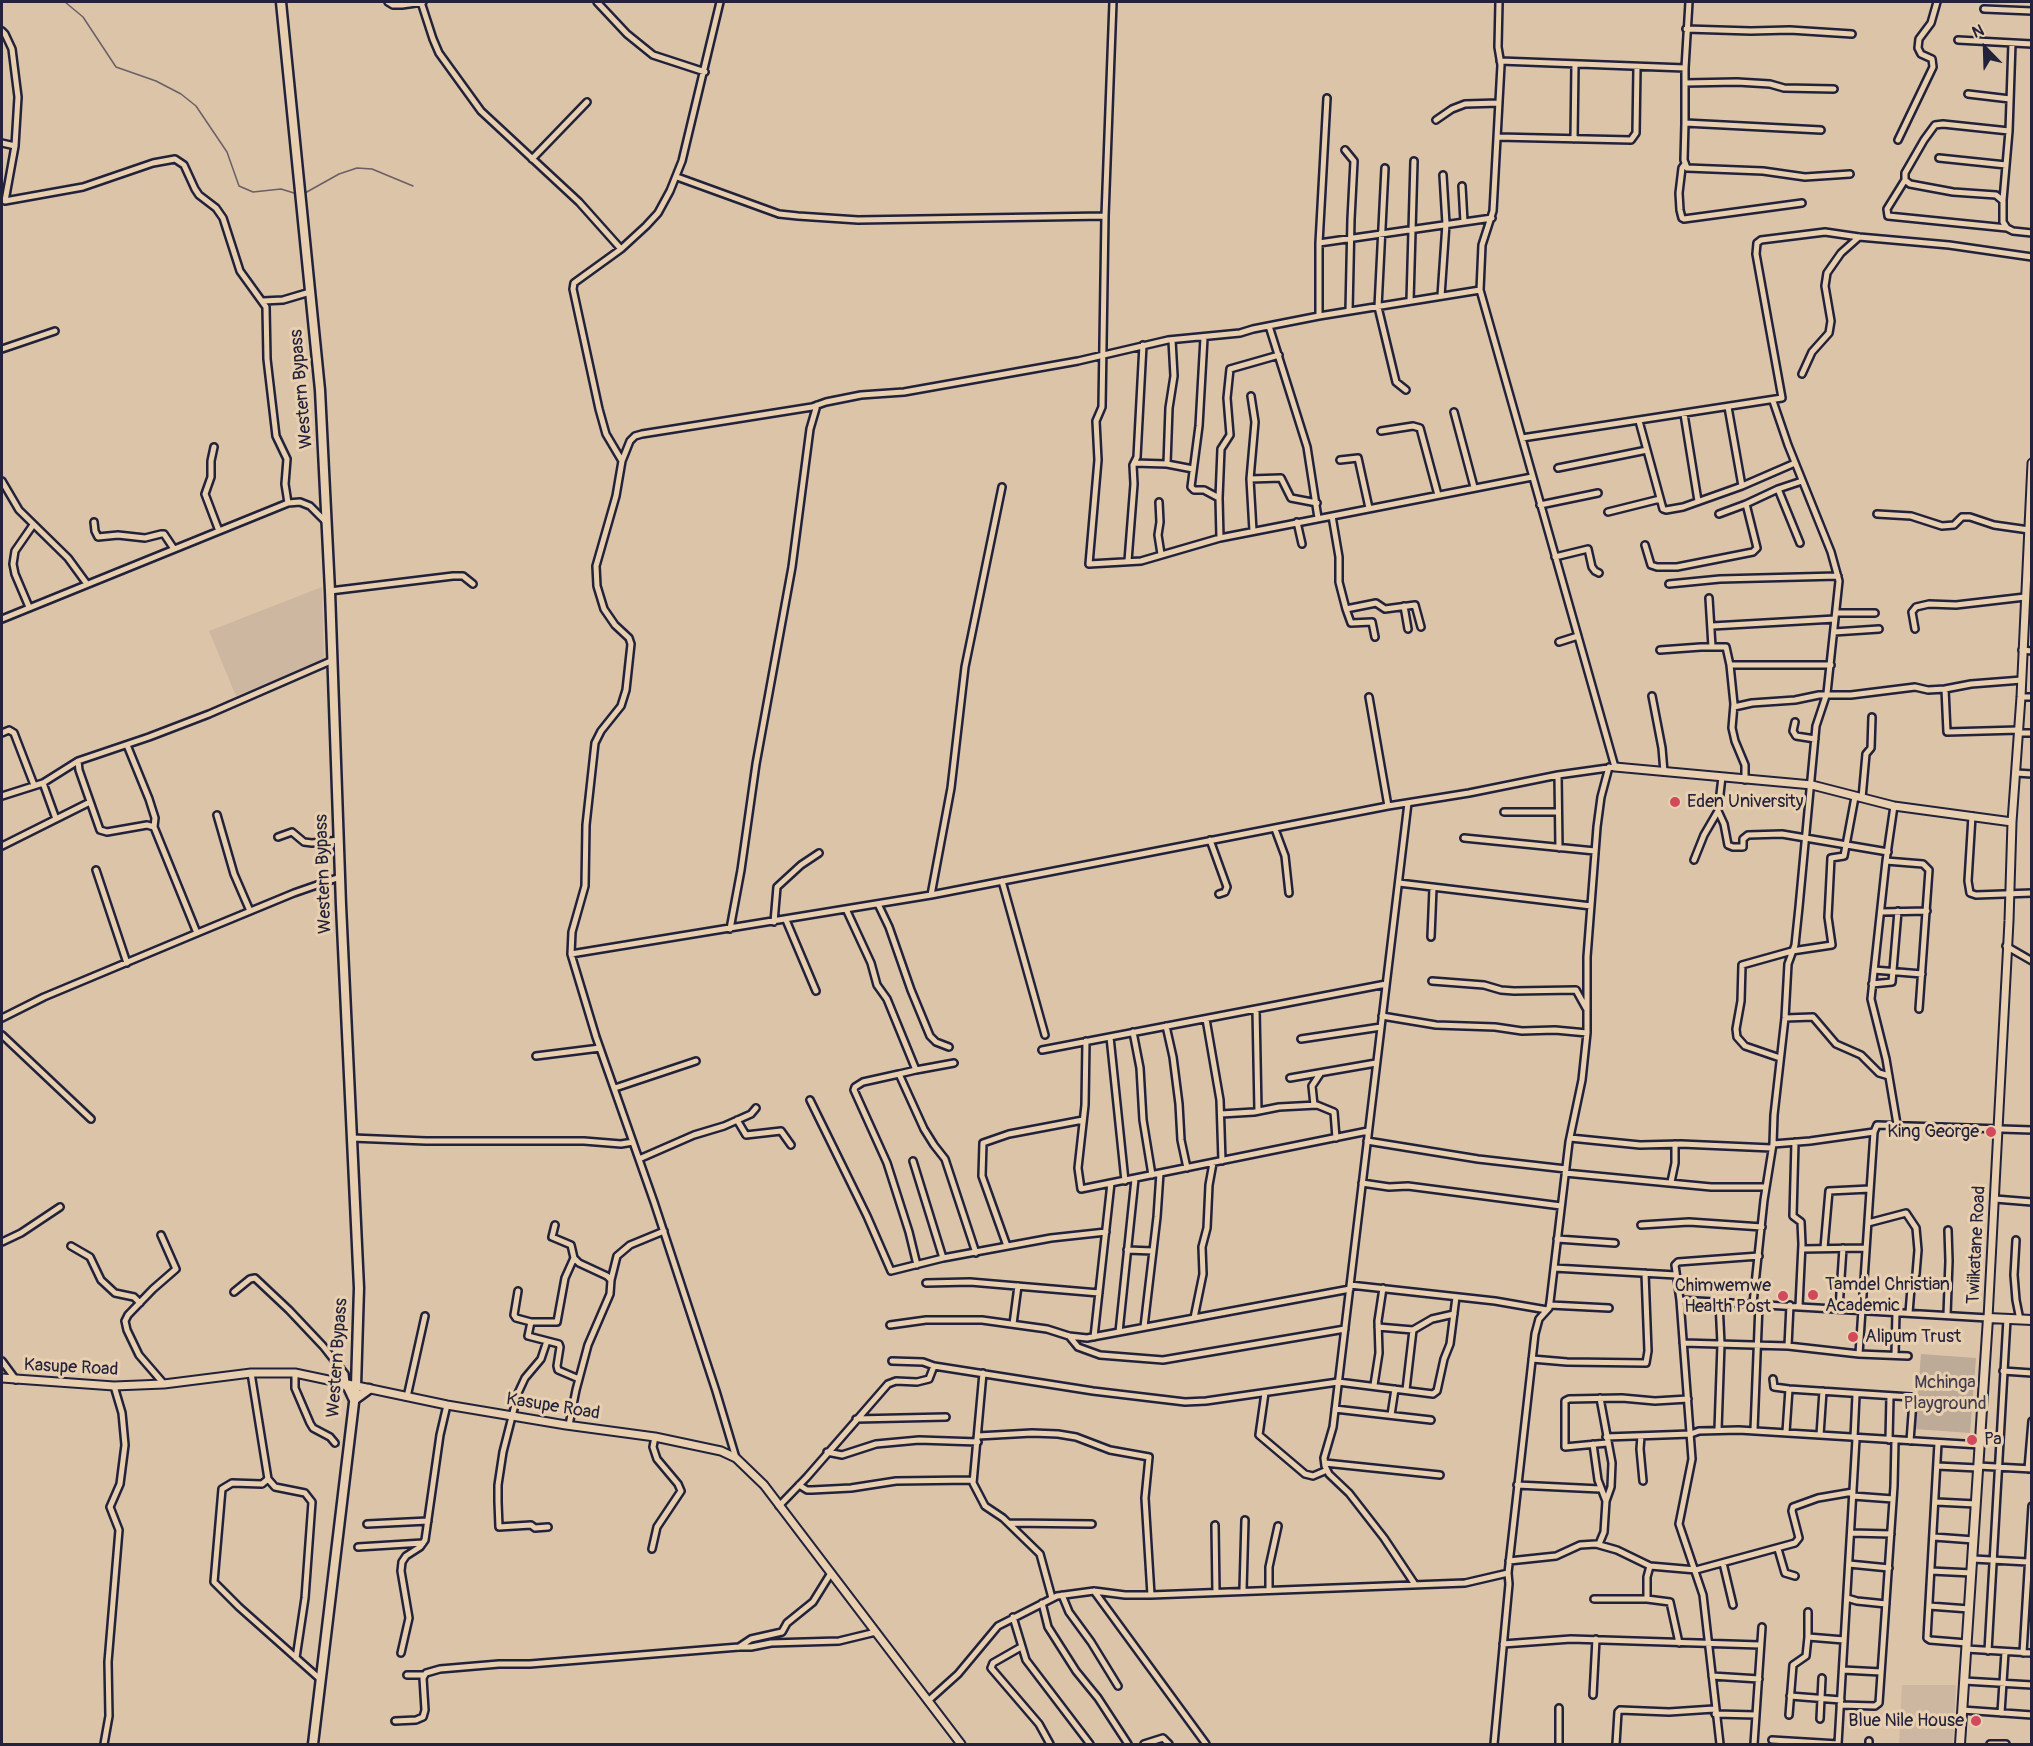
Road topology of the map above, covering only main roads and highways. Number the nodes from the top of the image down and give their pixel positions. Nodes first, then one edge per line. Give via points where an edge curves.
1 (281, 2) edge
2 (2031, 1320) edge
3 (356, 1374) junction
4 (348, 1384) junction
5 (354, 1400) junction
6 (313, 1744) edge
7 (1960, 1744) edge

1 - 3 main road, Western Bypass via 320,390 359,1288
2 - 7 main road, Twiikatane Road via 1988,1318
3 - 4 main road, Western Bypass
3 - 5 main road via 368,1389
4 - 5 main road, Western Bypass
4 - 5 main road
5 - 6 main road, Western Bypass

